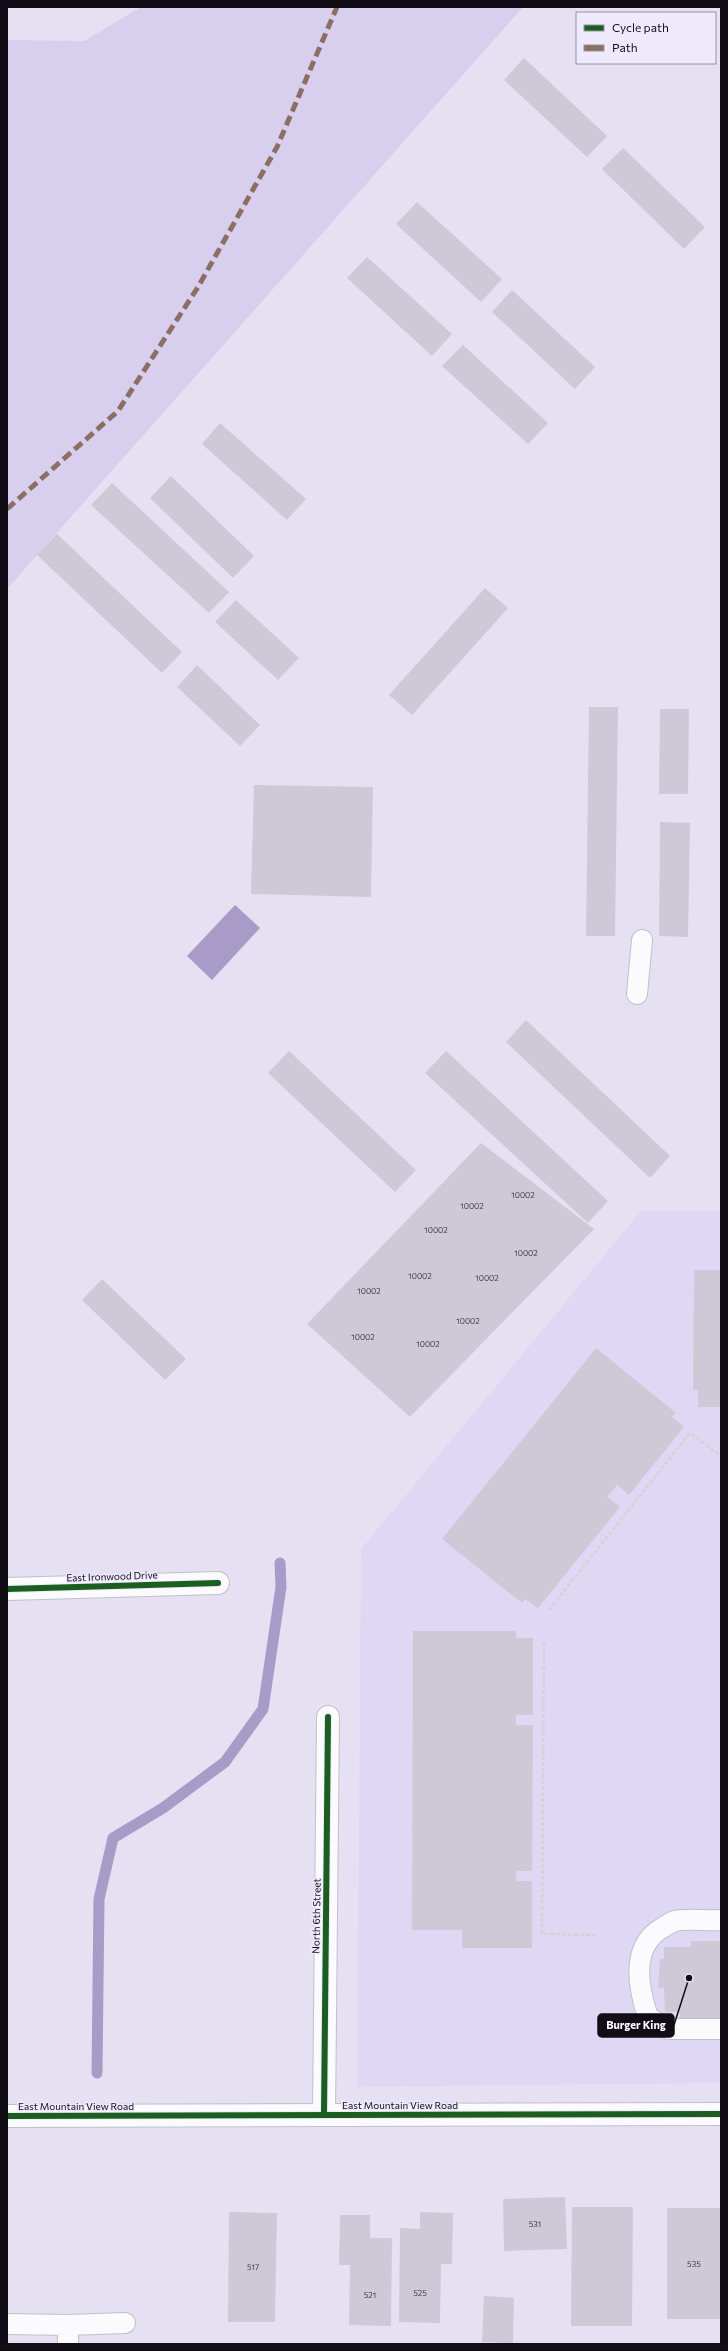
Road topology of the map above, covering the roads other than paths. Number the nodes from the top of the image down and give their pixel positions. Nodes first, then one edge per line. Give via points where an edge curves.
1 (642, 940) dead end
2 (637, 994) dead end
3 (218, 1583) dead end
4 (7, 1589) edge
5 (328, 1717) dead end
6 (721, 1920) edge
7 (721, 2029) edge
8 (721, 2114) edge
9 (324, 2115) junction
10 (7, 2116) edge
11 (125, 2323) dead end
12 (7, 2324) edge
13 (68, 2334) edge

1 - 2 lane
3 - 4 street, East Ironwood Drive
5 - 9 street, North 6th Street
6 - 7 lane via 674,1921 653,1933 645,1942 638,1970 641,1996 648,2017 668,2029
8 - 9 street, East Mountain View Road
9 - 10 street, East Mountain View Road
11 - 13 lane
12 - 13 lane

